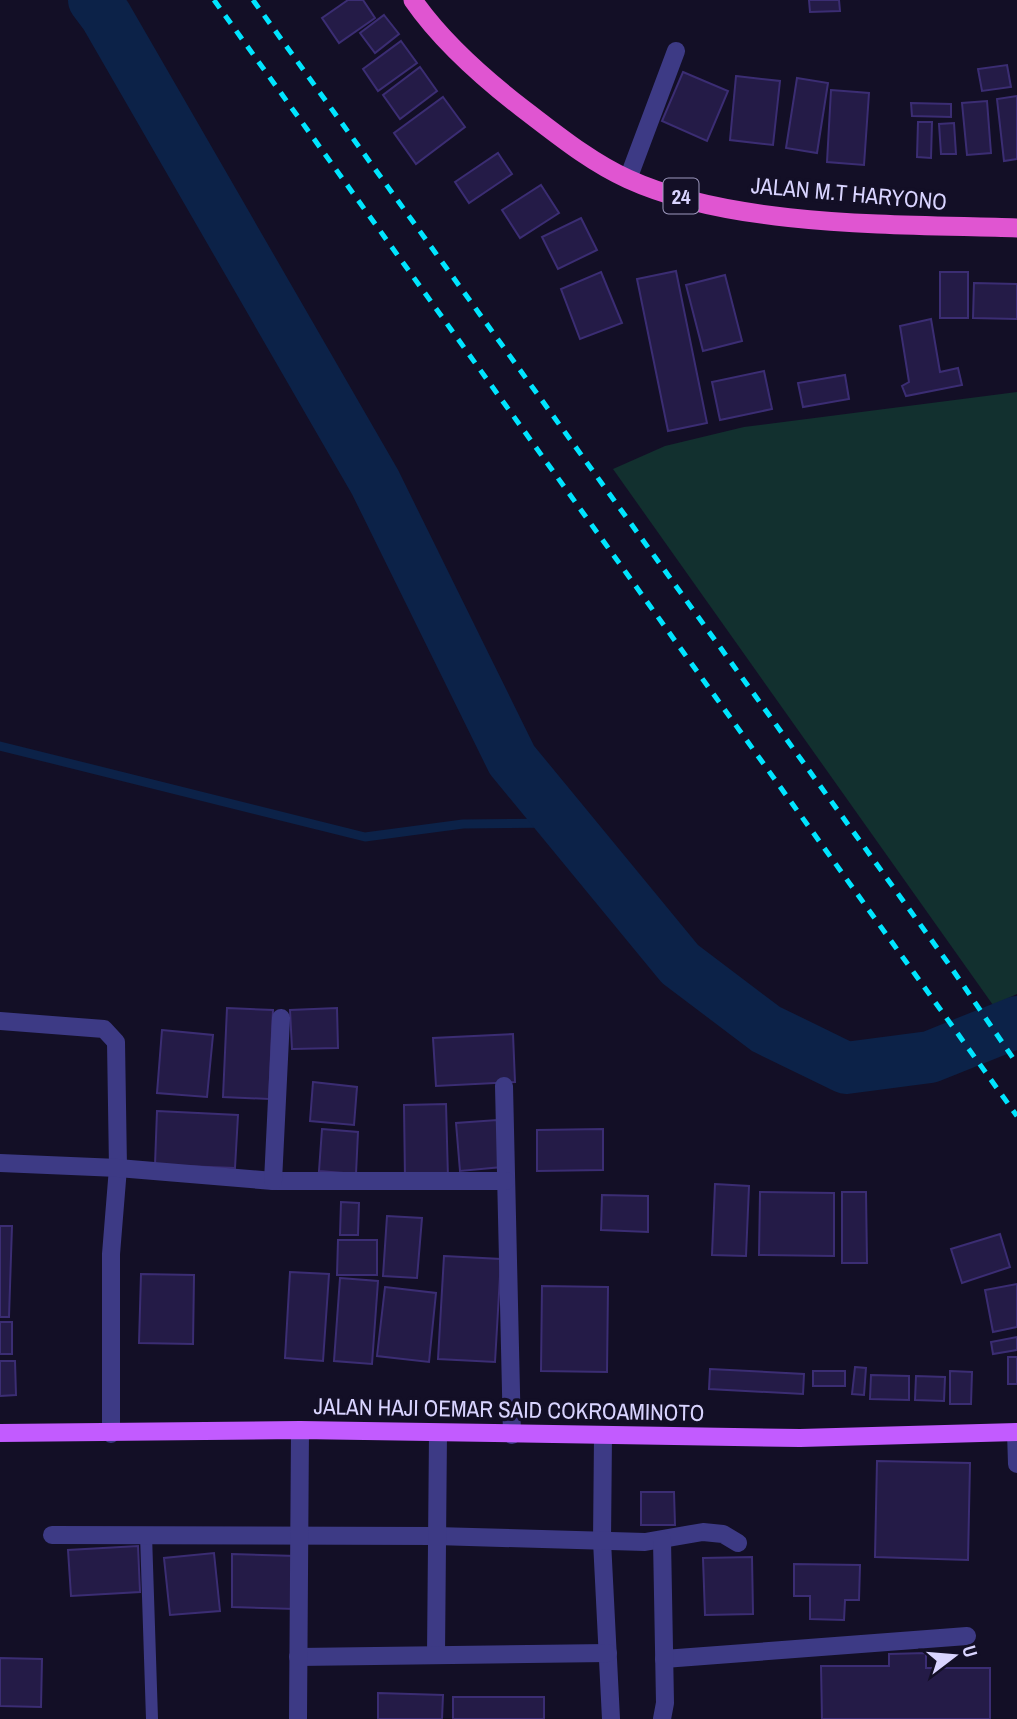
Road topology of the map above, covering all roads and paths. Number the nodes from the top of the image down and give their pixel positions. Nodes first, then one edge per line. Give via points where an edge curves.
1 (413, 0) edge
2 (676, 51) dead end
3 (628, 179) junction
4 (1017, 228) edge
5 (281, 1018) dead end
6 (0, 1021) edge
7 (504, 1086) dead end
8 (0, 1163) edge
9 (118, 1168) junction
10 (273, 1181) junction
11 (506, 1181) junction
12 (300, 1430) junction
13 (0, 1433) edge
14 (438, 1433) junction
15 (1016, 1433) edge
16 (111, 1434) junction
17 (512, 1435) junction
18 (603, 1436) junction
19 (1017, 1464) edge
20 (52, 1535) dead end
21 (146, 1535) junction
22 (299, 1535) junction
23 (436, 1536) junction
24 (662, 1539) junction
25 (602, 1541) junction
26 (738, 1543) dead end
27 (967, 1636) dead end
28 (608, 1653) junction
29 (436, 1655) junction
30 (298, 1657) junction
31 (664, 1659) junction
32 (152, 1719) edge
33 (298, 1719) edge
34 (611, 1719) edge
35 (662, 1719) edge

1 - 3 highway, JALAN M.T HARYONO / 24 via 485,79 561,137
2 - 3 street
3 - 4 highway, JALAN M.T HARYONO / 24 via 695,201 776,215
5 - 10 street
6 - 9 street via 104,1029 112,1035 116,1042
7 - 11 street
8 - 9 street
9 - 10 street
9 - 16 street via 111,1254
10 - 11 street
11 - 17 street
12 - 14 main road, JALAN HAJI OEMAR SAID COKROAMINOTO
12 - 16 main road, JALAN HAJI OEMAR SAID COKROAMINOTO
12 - 22 street
13 - 16 main road, JALAN HAJI OEMAR SAID COKROAMINOTO
14 - 17 main road, JALAN HAJI OEMAR SAID COKROAMINOTO
14 - 23 street
15 - 18 main road, JALAN HAJI OEMAR SAID COKROAMINOTO
15 - 19 street
17 - 18 main road, JALAN HAJI OEMAR SAID COKROAMINOTO
18 - 25 street
20 - 21 street
21 - 22 street
21 - 32 lane
22 - 23 street
22 - 30 street
23 - 25 street
23 - 29 street
24 - 25 street
24 - 26 street via 703,1532 723,1534
24 - 31 street
25 - 28 street
27 - 31 street
28 - 29 street
28 - 34 street
29 - 30 street
30 - 33 street
31 - 35 street

